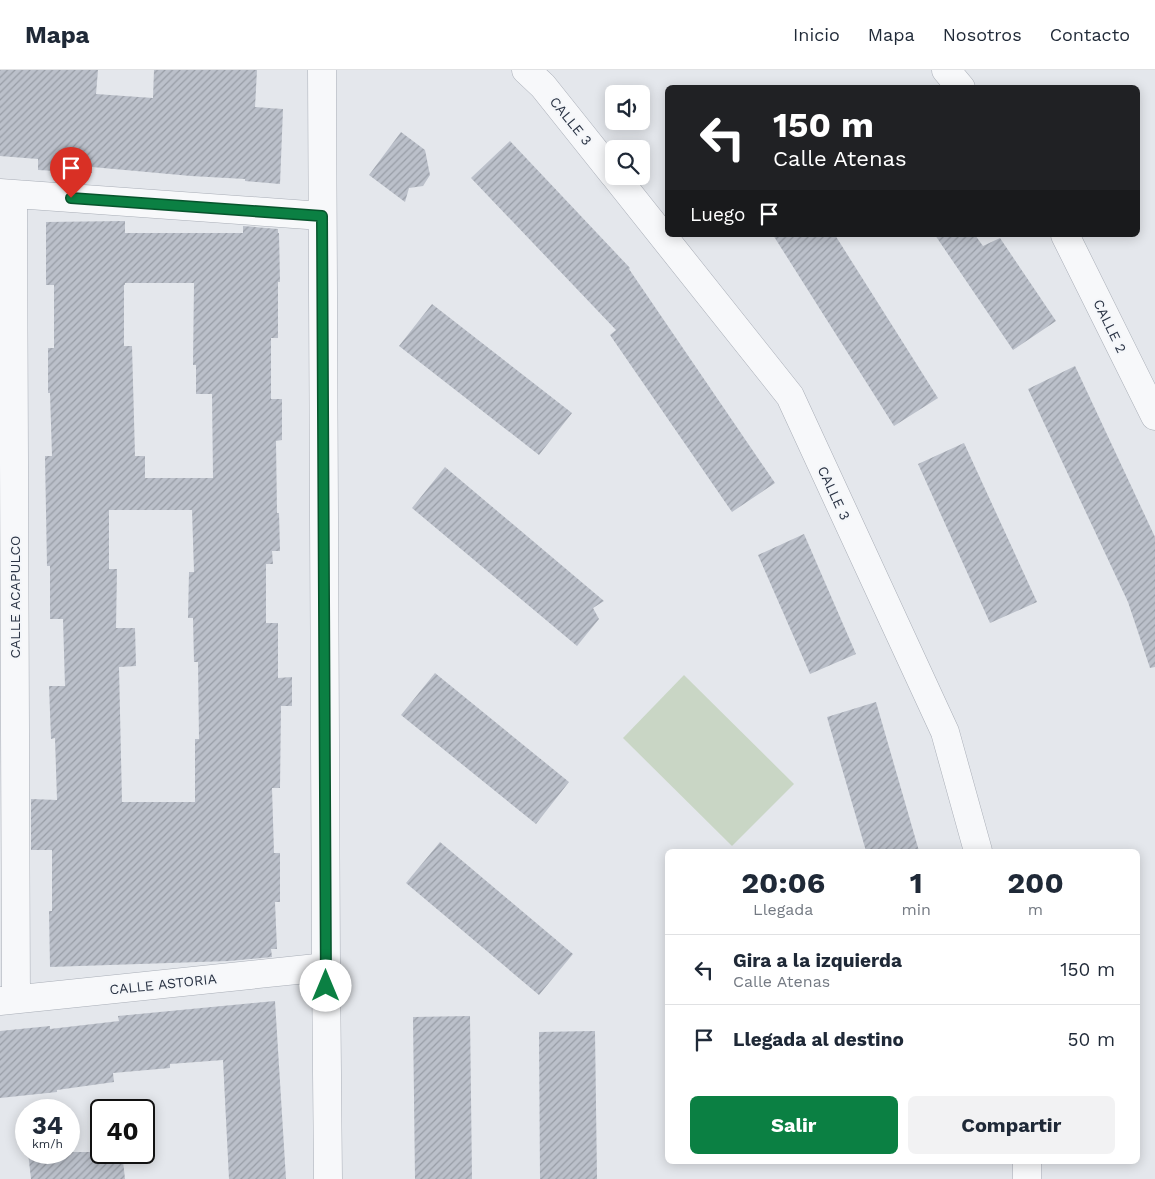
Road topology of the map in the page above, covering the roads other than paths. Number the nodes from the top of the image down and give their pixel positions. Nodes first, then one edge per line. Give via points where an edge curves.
1 (322, 70) edge
2 (526, 70) edge
3 (946, 70) edge
4 (958, 85) edge
5 (605, 165) edge
6 (621, 185) edge
7 (6, 194) edge
8 (322, 216) junction
9 (1066, 237) edge
10 (1155, 416) edge
11 (977, 849) edge
12 (326, 967) junction
13 (8, 1000) edge
14 (1027, 1164) edge
15 (328, 1179) edge
16 (1027, 1179) edge

1 - 8 street
2 - 5 street, CALLE 3
3 - 4 street
6 - 11 street, CALLE 3 via 790,396 945,732
7 - 8 street
7 - 13 street, CALLE ACAPULCO
8 - 12 street
9 - 10 street, CALLE 2
12 - 13 street, CALLE ASTORIA
12 - 15 street
14 - 16 street

